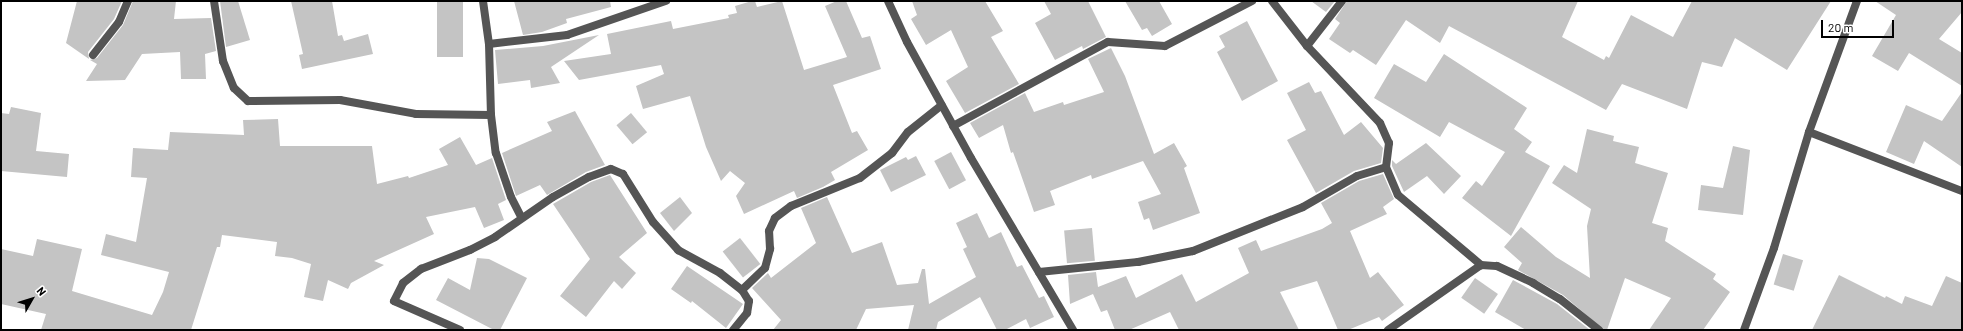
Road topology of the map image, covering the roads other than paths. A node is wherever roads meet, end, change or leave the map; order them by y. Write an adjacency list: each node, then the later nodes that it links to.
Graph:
1 (128, 1): 12 (street)
2 (214, 1): 14 (street)
3 (483, 1): 10 (street)
4 (666, 1): 10 (street)
5 (888, 1): 13 (street)
6 (1252, 1): 15 (street)
7 (1272, 1): 11 (street)
8 (1342, 1): 11 (street)
9 (1857, 1): 16 (street)
10 (489, 44): 14 (street)
11 (1307, 46): 17 (street)
12 (93, 55)
13 (942, 105): 15 (street); 22 (street)
14 (491, 115): 19 (street)
15 (953, 126): 21 (street)
16 (1809, 132): 18 (street); 28 (street)
17 (1386, 167): 20 (street); 21 (street)
18 (1962, 191)
19 (522, 217): 22 (street); 23 (street)
20 (1481, 265): 26 (street); 27 (street)
21 (1039, 272): 25 (street)
22 (742, 290): 24 (street)
23 (460, 330)
24 (733, 330)
25 (1073, 330)
26 (1388, 330)
27 (1600, 330)
28 (1744, 330)

